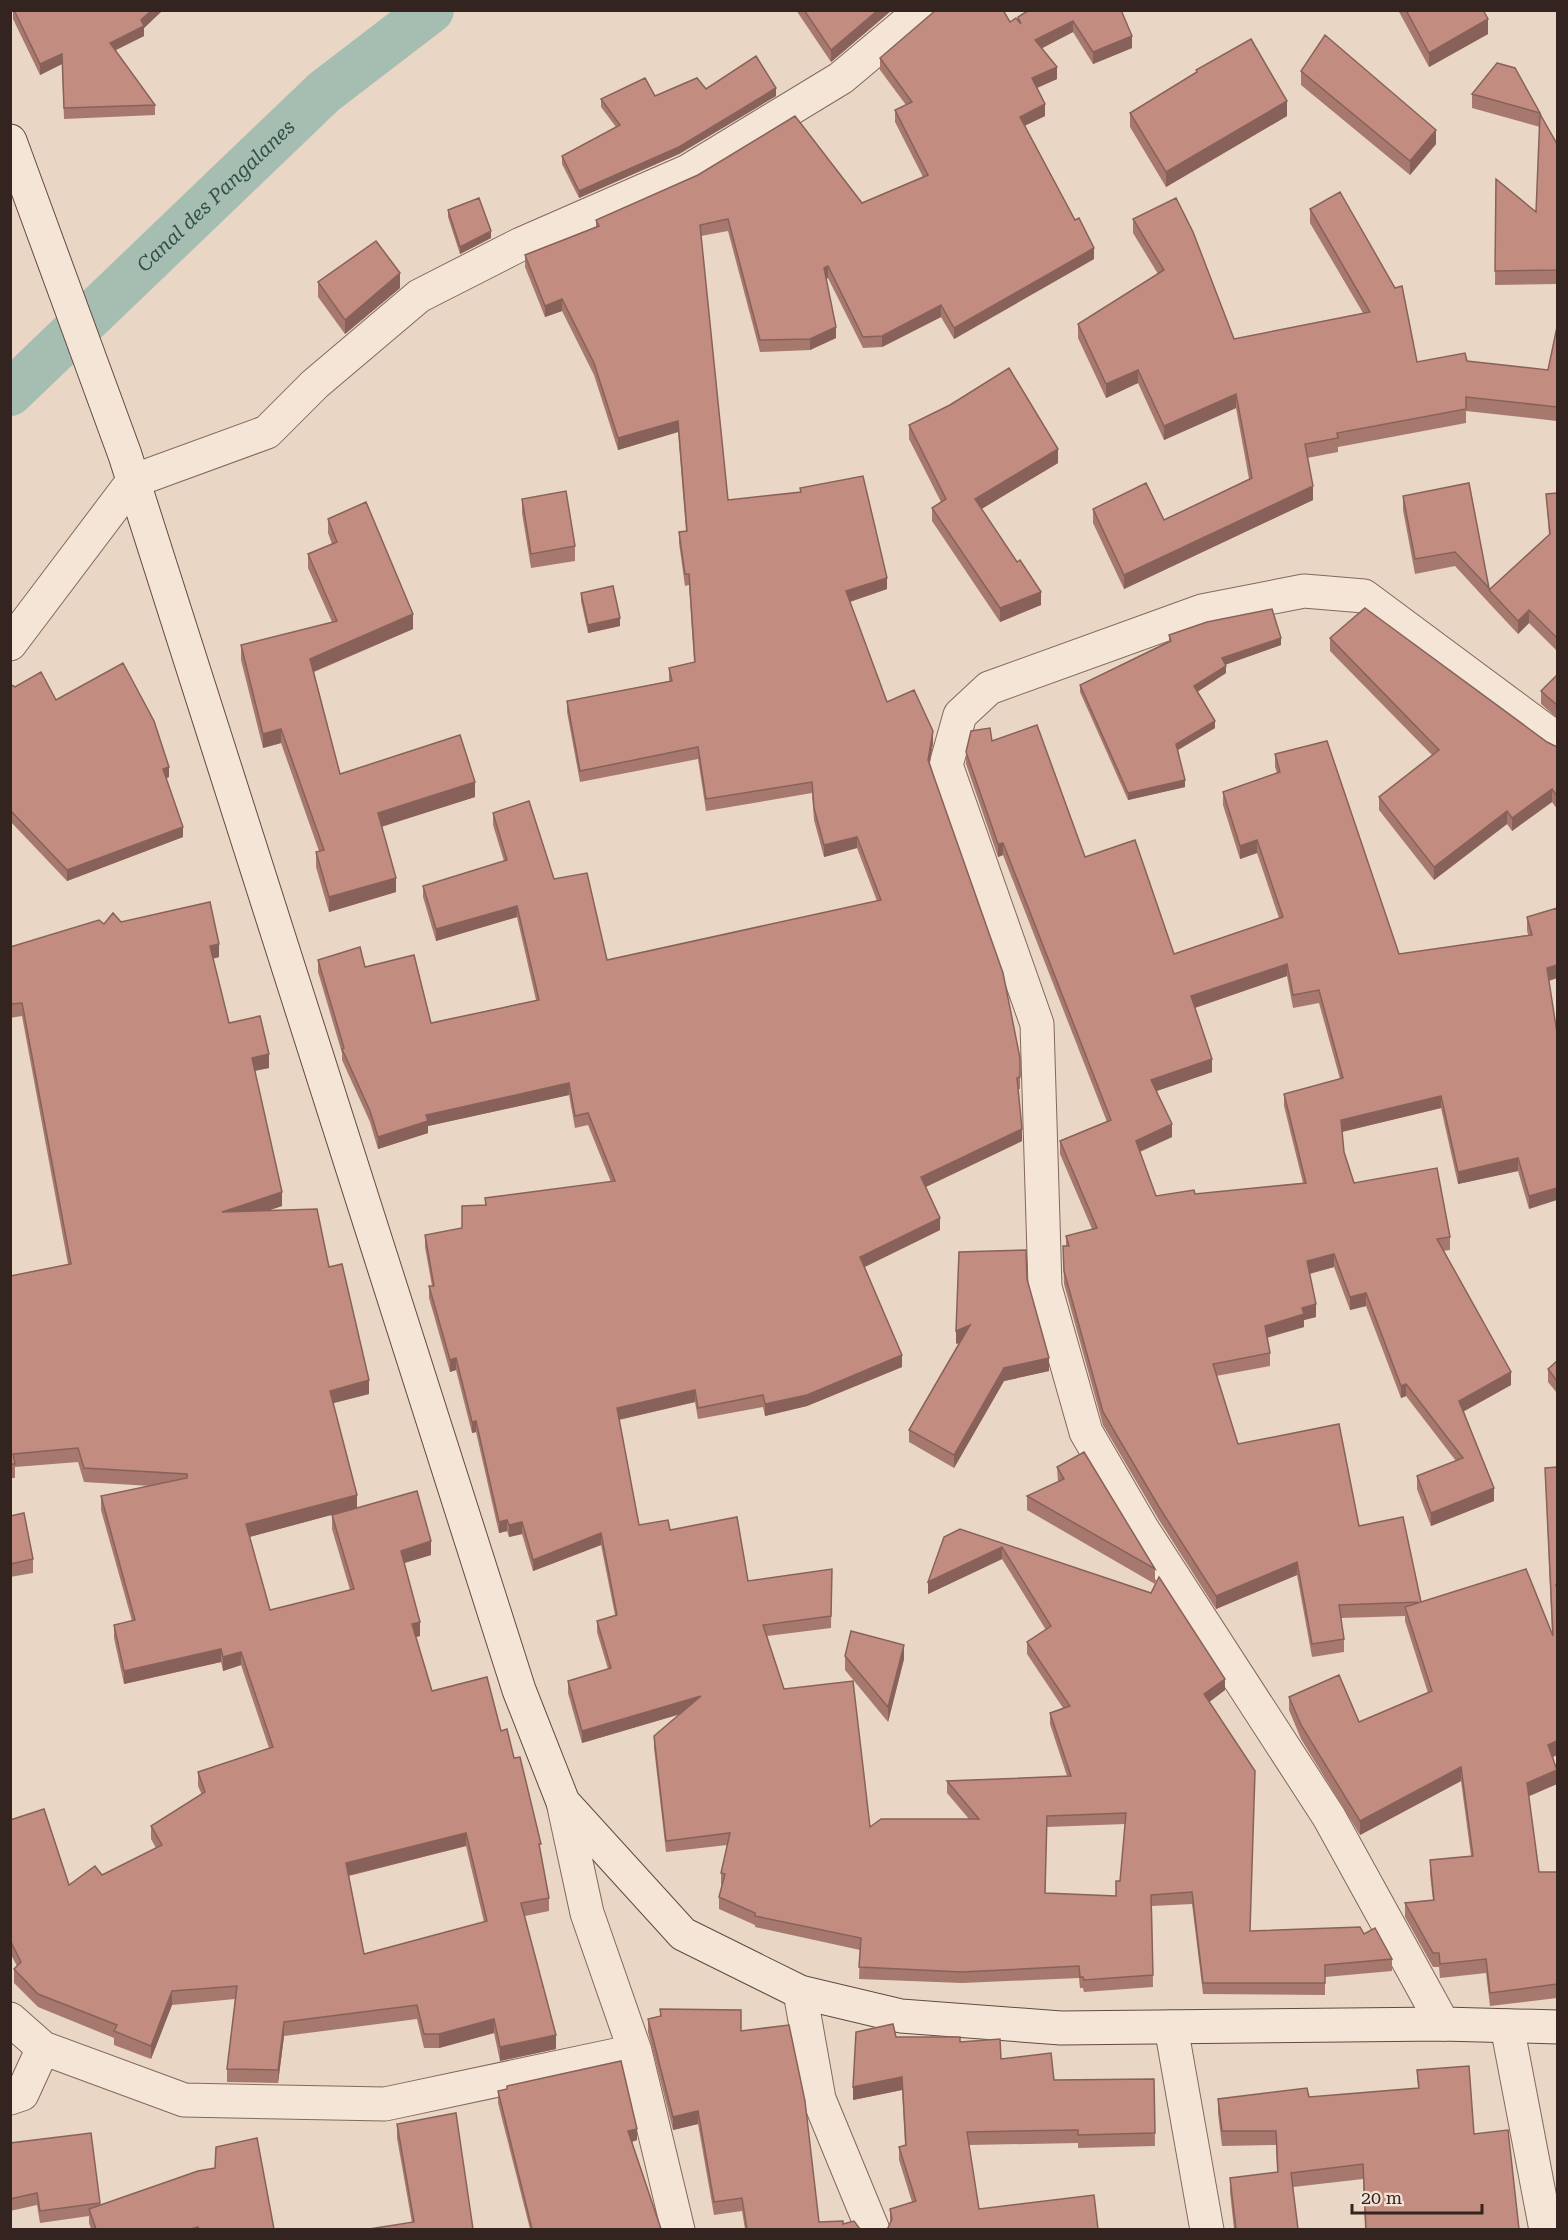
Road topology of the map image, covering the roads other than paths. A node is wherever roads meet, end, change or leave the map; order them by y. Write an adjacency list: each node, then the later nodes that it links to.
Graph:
1 (922, 10): 3 (street)
2 (10, 141): 3 (street)
3 (129, 468): 4 (street); 6 (street)
4 (10, 644)
5 (1557, 740): 9 (street)
6 (563, 1802): 7 (street); 14 (street)
7 (800, 1992): 11 (street); 17 (street)
8 (10, 2019): 13 (street)
9 (1443, 2024): 10 (street); 11 (street)
10 (1507, 2026): 12 (street); 19 (street)
11 (1170, 2027): 18 (street)
12 (1557, 2027)
13 (43, 2048): 14 (street); 15 (street)
14 (635, 2051): 16 (street)
15 (10, 2098)
16 (678, 2229)
17 (873, 2229)
18 (1207, 2229)
19 (1546, 2229)

